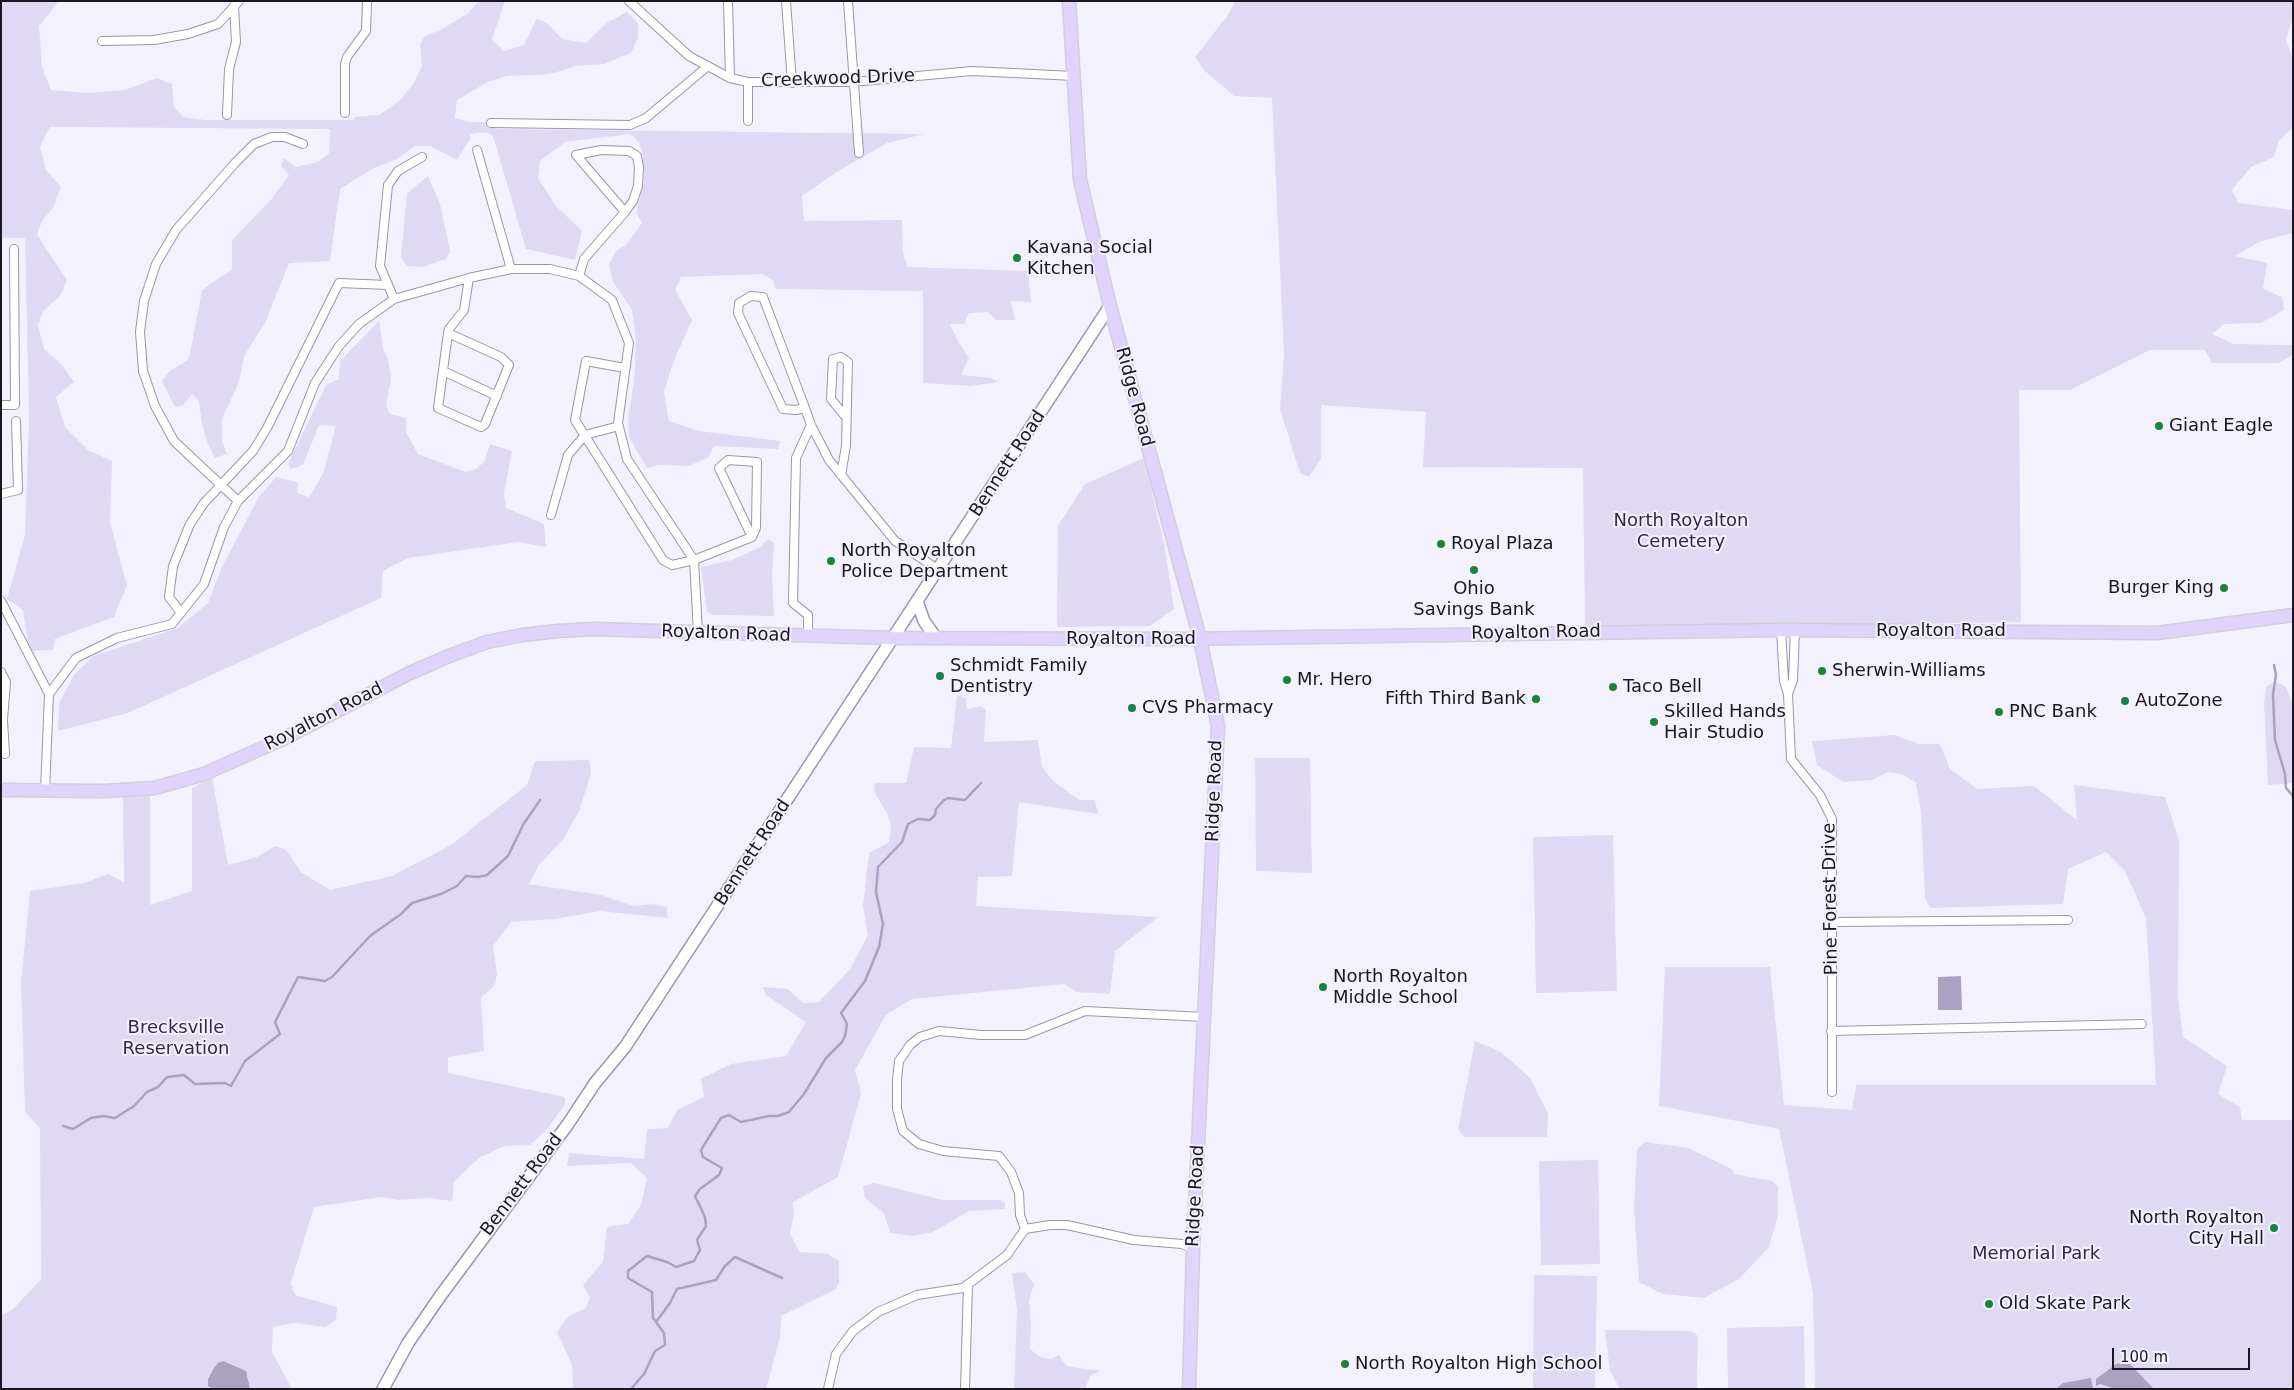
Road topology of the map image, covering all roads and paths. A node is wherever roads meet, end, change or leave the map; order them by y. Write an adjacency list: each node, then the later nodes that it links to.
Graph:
1 (367, 1): 15 (street)
2 (629, 1): 9 (street, Creekwood Drive)
3 (728, 1): 11 (street)
4 (786, 1): 14 (street)
5 (848, 1): 13 (street)
6 (1069, 1): 10 (main road, Ridge Road)
7 (236, 4): 8 (street); 16 (street)
8 (102, 41)
9 (708, 66): 11 (street, Creekwood Drive); 18 (street)
10 (1074, 76): 13 (street, Creekwood Drive); 30 (main road, Ridge Road)
11 (730, 78): 12 (street, Creekwood Drive)
12 (748, 82): 14 (street, Creekwood Drive); 17 (street)
13 (852, 82): 14 (street, Creekwood Drive); 21 (street)
14 (792, 83)
15 (345, 113)
16 (227, 115)
17 (748, 121)
18 (491, 124)
19 (303, 144): 43 (street)
20 (477, 150): 25 (street)
21 (859, 153)
22 (422, 157): 28 (street)
23 (625, 212): 23 (street); 26 (street)
24 (14, 249): 35 (street)
25 (511, 269): 26 (street); 27 (street)
26 (579, 276): 32 (street)
27 (469, 278): 29 (street); 31 (street)
28 (388, 285): 29 (street); 43 (street)
29 (394, 300): 45 (street)
30 (1110, 306): 49 (street, Bennett Road); 60 (main road, Ridge Road)
31 (448, 333): 33 (street); 34 (street)
32 (625, 368): 40 (street); 41 (street)
33 (443, 371): 34 (street); 34 (street)
34 (497, 396)
35 (1, 405)
36 (805, 408): 36 (street); 39 (street)
37 (845, 416): 37 (street); 42 (street)
38 (16, 421): 44 (street)
39 (811, 425): 42 (street); 57 (street)
40 (619, 426): 41 (street); 48 (street)
41 (585, 435): 46 (street); 48 (street)
42 (841, 475): 49 (street)
43 (221, 485): 45 (street); 52 (street)
44 (1, 494)
45 (238, 501): 52 (street)
46 (552, 515)
47 (752, 537): 47 (street); 48 (street)
48 (694, 560): 56 (street)
49 (938, 570): 51 (street, Bennett Road)
50 (1, 601): 62 (street)
51 (917, 601): 58 (street, Bennett Road); 59 (street)
52 (181, 613): 62 (street)
53 (2293, 615): 55 (main road, Royalton Road)
54 (1781, 630): 55 (main road, Royalton Road); 60 (main road, Royalton Road); 63 (street)
55 (1795, 630): 63 (street, Pine Forest Drive)
56 (698, 632): 57 (main road, Royalton Road); 66 (main road, Royalton Road)
57 (808, 637): 58 (main road, Royalton Road)
58 (892, 638): 59 (main road, Royalton Road); 76 (street, Bennett Road)
59 (936, 638): 60 (main road, Royalton Road)
60 (1200, 639): 69 (main road, Ridge Road)
61 (1, 672): 64 (street)
62 (49, 694): 66 (street)
63 (1788, 694): 68 (street, Pine Forest Drive)
64 (5, 754)
65 (1, 790): 66 (main road, Royalton Road)
66 (45, 791)
67 (2068, 920): 68 (street)
68 (1833, 922): 71 (street, Pine Forest Drive)
69 (1204, 1017): 73 (street); 74 (main road, Ridge Road)
70 (2142, 1024): 71 (street)
71 (1831, 1030): 72 (street, Pine Forest Drive)
72 (1832, 1092)
73 (1025, 1229): 74 (street); 75 (street)
74 (1193, 1249): 79 (main road, Ridge Road)
75 (968, 1284): 77 (street); 78 (street)
76 (383, 1389)
77 (828, 1389)
78 (965, 1389)
79 (1189, 1389)

